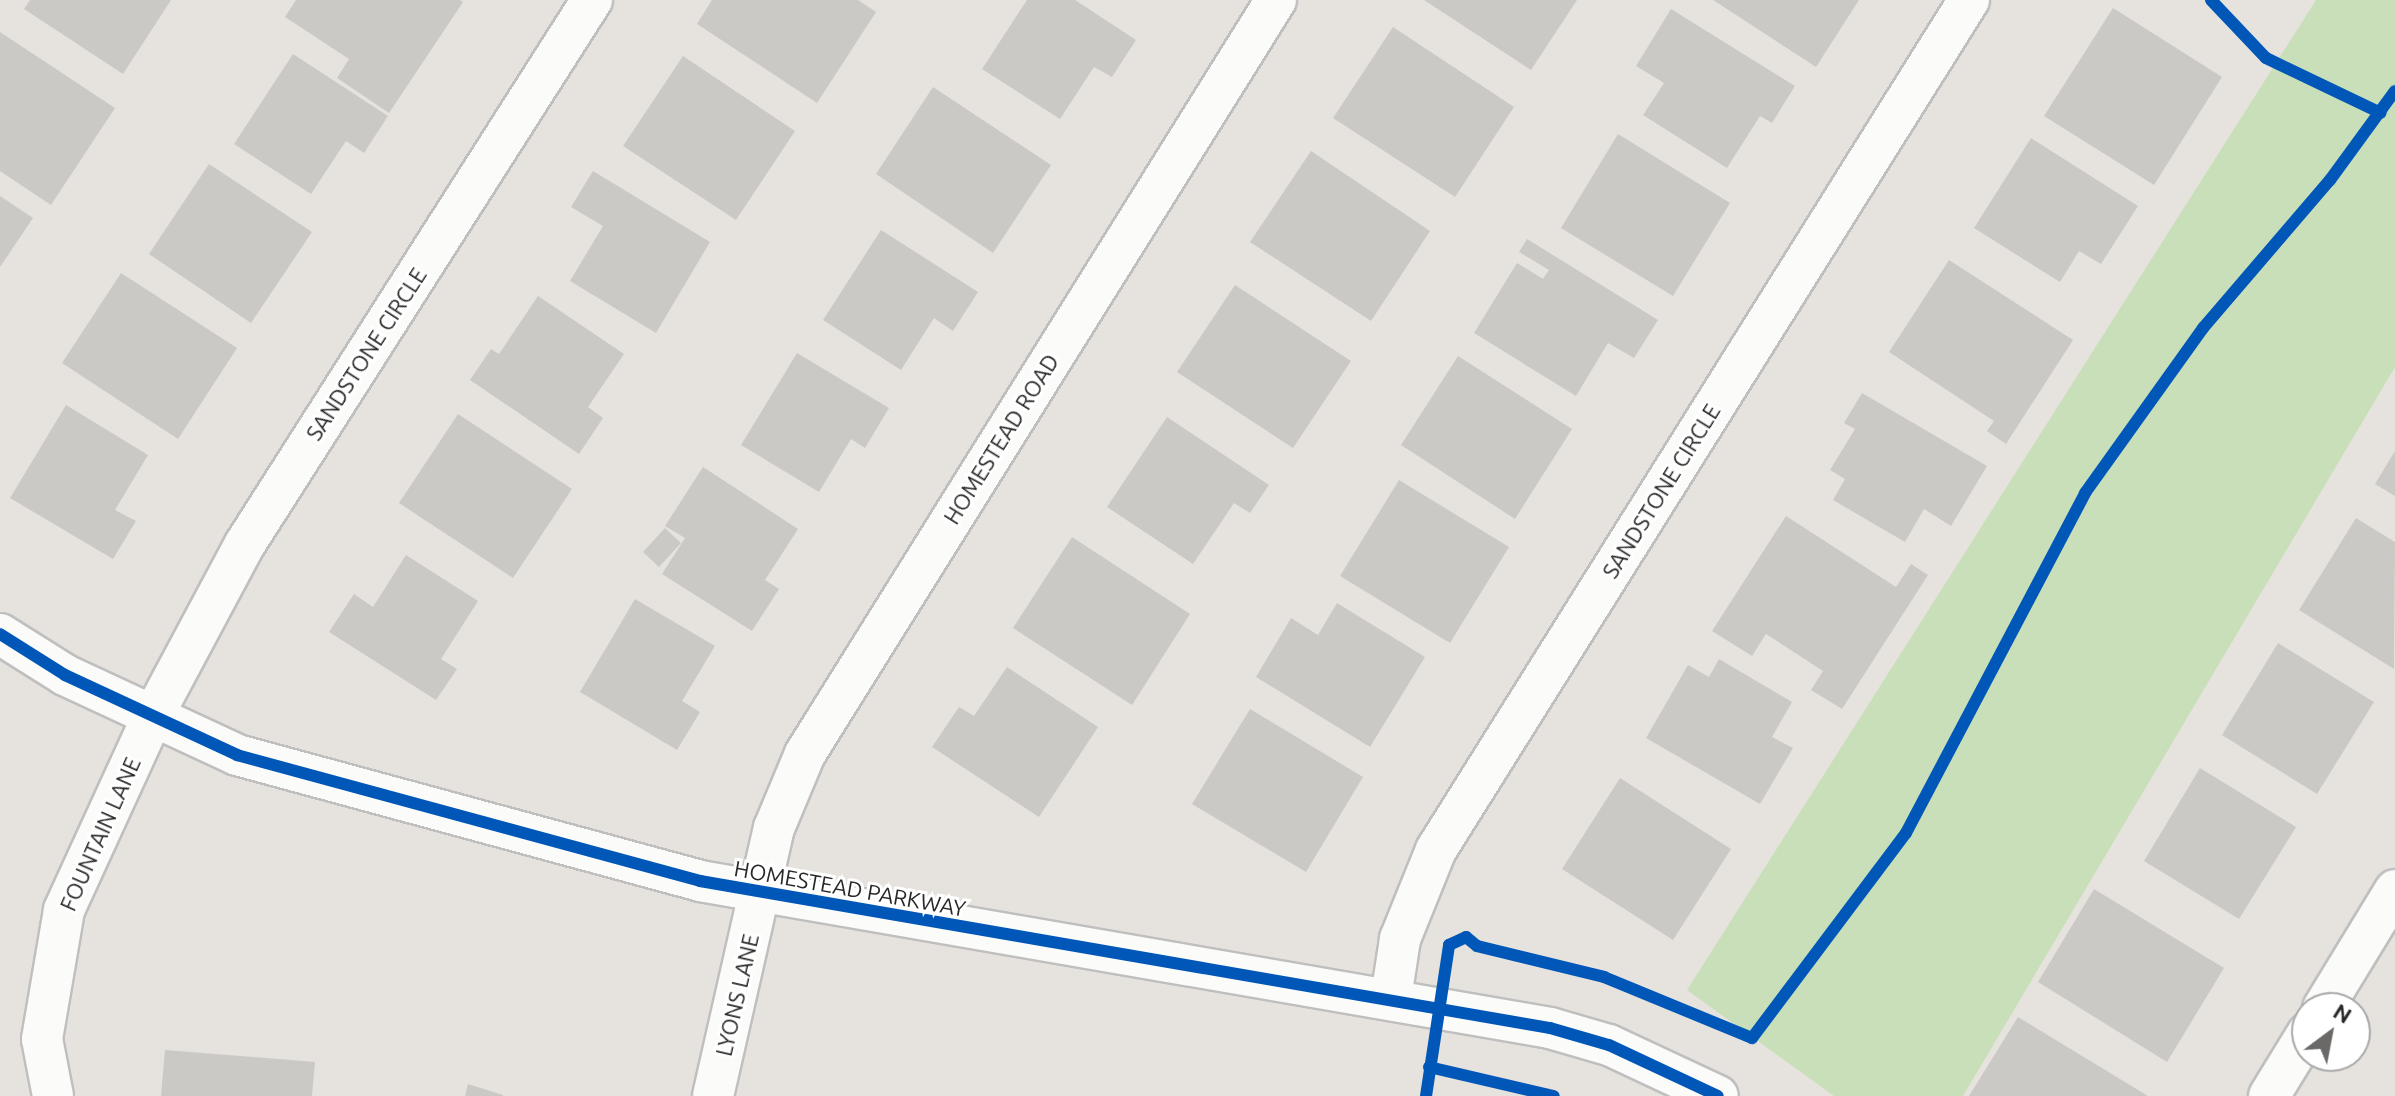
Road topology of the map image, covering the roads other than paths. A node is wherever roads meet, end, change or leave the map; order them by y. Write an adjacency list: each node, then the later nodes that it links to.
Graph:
1 (592, 0): 5 (street, SANDSTONE CIRCLE)
2 (1276, 0): 7 (street, HOMESTEAD ROAD)
3 (1969, 0): 9 (street, SANDSTONE CIRCLE)
4 (0, 634): 5 (street, HOMESTEAD PARKWAY)
5 (153, 716): 7 (street, HOMESTEAD PARKWAY); 11 (street, FOUNTAIN LANE)
6 (2395, 890): 8 (street)
7 (760, 894): 9 (street, HOMESTEAD PARKWAY); 12 (street, LYONS LANE)
8 (2333, 992)
9 (1391, 998): 13 (street, HOMESTEAD PARKWAY)
10 (2291, 1060): 14 (street)
11 (53, 1096)
12 (713, 1096)
13 (1718, 1096)
14 (2269, 1096)

